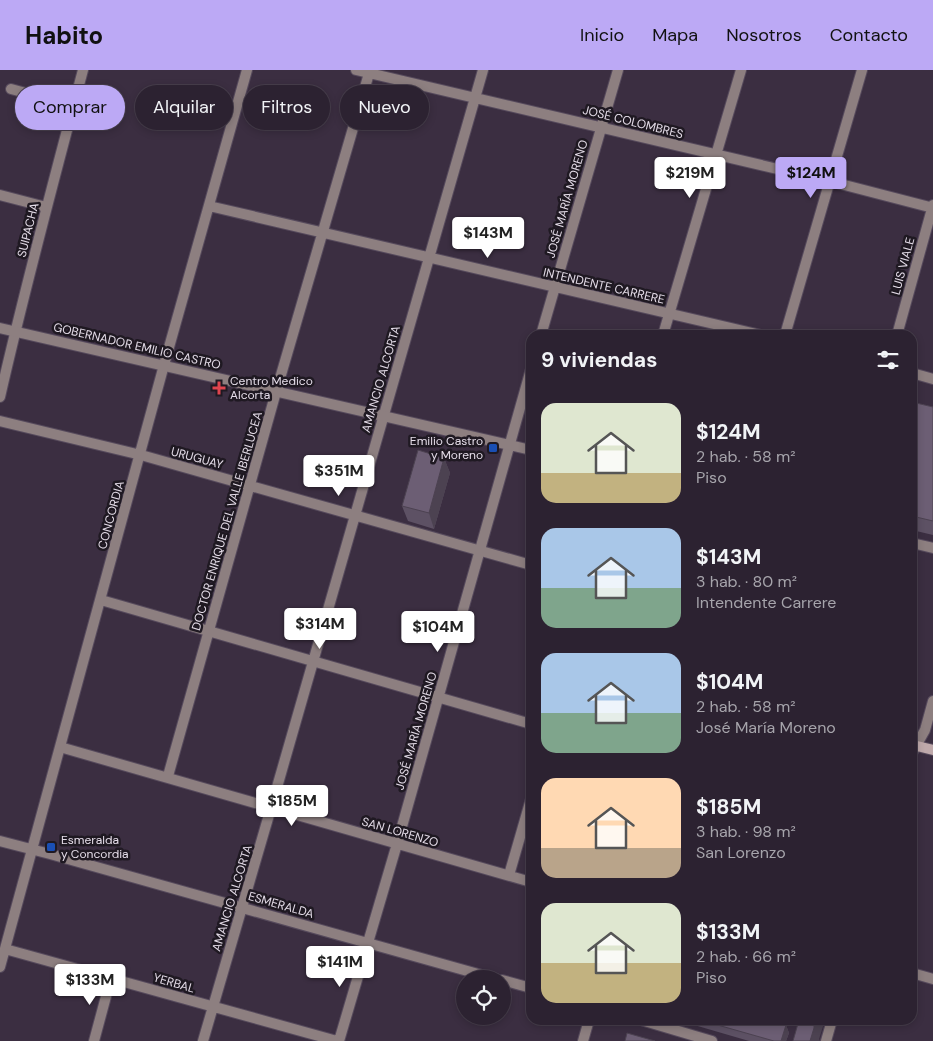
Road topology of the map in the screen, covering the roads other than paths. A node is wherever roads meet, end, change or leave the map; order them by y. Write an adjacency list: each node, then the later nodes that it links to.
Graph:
1 (83, 70): 9 (street, SUIPACHA)
2 (247, 70): 18 (street, CONCORDIA)
3 (356, 70): 8 (street, JOSÉ COLOMBRES)
4 (482, 70): 12 (street, AMANCIO ALCORTA)
5 (618, 70): 13 (street, JOSÉ MARÍA MORENO)
6 (741, 70): 15 (street)
7 (862, 70): 16 (street)
8 (369, 72): 12 (street, JOSÉ COLOMBRES); 21 (street, DOCTOR ENRIQUE DEL VALLE IBERLUCEA)
9 (79, 85)
10 (11, 88): 11 (street)
11 (15, 89)
12 (474, 98): 13 (street, JOSÉ COLOMBRES); 22 (street, AMANCIO ALCORTA)
13 (602, 127): 15 (street, JOSÉ COLOMBRES); 23 (street, JOSÉ MARÍA MORENO)
14 (67, 130): 19 (street, SUIPACHA)
15 (716, 156): 16 (street, JOSÉ COLOMBRES); 24 (street)
16 (829, 181): 20 (street, JOSÉ COLOMBRES); 29 (street)
17 (0, 195): 19 (street)
18 (209, 206): 21 (street, INTENDENTE CARRERE); 32 (street, CONCORDIA)
19 (46, 207): 31 (street, SUIPACHA)
20 (933, 207): 30 (street, LUIS VIALE)
21 (323, 233): 22 (street, INTENDENTE CARRERE); 36 (street, DOCTOR ENRIQUE DEL VALLE IBERLUCEA)
22 (430, 258): 23 (street, INTENDENTE CARRERE); 38 (street, AMANCIO ALCORTA)
23 (555, 287): 24 (street, INTENDENTE CARRERE); 26 (street, JOSÉ MARÍA MORENO)
24 (669, 314): 27 (street); 28 (street, INTENDENTE CARRERE)
25 (0, 328): 31 (street, GOBERNADOR EMILIO CASTRO)
26 (542, 330)
27 (664, 330)
28 (739, 330)
29 (786, 330)
30 (898, 330)
31 (15, 331): 32 (street, GOBERNADOR EMILIO CASTRO); 37 (street, SUIPACHA)
32 (164, 365): 36 (street, GOBERNADOR EMILIO CASTRO); 42 (street, CONCORDIA)
33 (917, 375): 34 (street)
34 (933, 379)
35 (526, 387): 40 (street, JOSÉ MARÍA MORENO)
36 (276, 392): 38 (street, GOBERNADOR EMILIO CASTRO); 43 (street, DOCTOR ENRIQUE DEL VALLE IBERLUCEA)
37 (0, 397)
38 (382, 416): 40 (street, GOBERNADOR EMILIO CASTRO); 44 (street, AMANCIO ALCORTA)
39 (0, 420): 42 (street, URUGUAY)
40 (510, 445): 41 (street, GOBERNADOR EMILIO CASTRO); 47 (street, JOSÉ MARÍA MORENO)
41 (526, 449)
42 (141, 455): 43 (street, URUGUAY); 49 (street, CONCORDIA)
43 (250, 485): 44 (street, URUGUAY); 50 (street, DOCTOR ENRIQUE DEL VALLE IBERLUCEA)
44 (356, 515): 47 (street, URUGUAY); 51 (street, AMANCIO ALCORTA)
45 (917, 544): 46 (street)
46 (933, 548)
47 (480, 550): 48 (street, URUGUAY); 52 (street, JOSÉ MARÍA MORENO)
48 (526, 564)
49 (101, 600): 50 (street); 56 (street, CONCORDIA)
50 (209, 632): 51 (street); 59 (street, DOCTOR ENRIQUE DEL VALLE IBERLUCEA)
51 (313, 661): 52 (street); 60 (street, AMANCIO ALCORTA)
52 (439, 696): 54 (street); 63 (street, JOSÉ MARÍA MORENO)
53 (933, 701): 55 (street)
54 (526, 722)
55 (917, 746)
56 (60, 747): 59 (street, SAN LORENZO); 64 (street, CONCORDIA)
57 (917, 750): 58 (main road)
58 (933, 750)
59 (168, 776): 60 (street, SAN LORENZO)
60 (272, 808): 63 (street, SAN LORENZO); 67 (street, AMANCIO ALCORTA)
61 (526, 816): 65 (street)
62 (0, 841): 64 (street, ESMERALDA)
63 (397, 844): 65 (street, SAN LORENZO); 68 (street, JOSÉ MARÍA MORENO)
64 (33, 849): 67 (street, ESMERALDA); 69 (street, CONCORDIA)
65 (509, 875): 66 (street, SAN LORENZO)
66 (526, 880)
67 (243, 907): 68 (street, ESMERALDA); 77 (street, AMANCIO ALCORTA)
68 (366, 943): 71 (street, ESMERALDA); 83 (street, JOSÉ MARÍA MORENO)
69 (5, 949): 70 (street, CONCORDIA); 73 (street, YERBAL)
70 (0, 967)
71 (464, 970)
72 (917, 974): 74 (street)
73 (111, 978): 77 (street, YERBAL); 81 (street)
74 (933, 979)
75 (511, 982): 76 (street)
76 (526, 987)
77 (212, 1007): 82 (street, AMANCIO ALCORTA); 83 (street, YERBAL)
78 (588, 1025): 84 (street)
79 (674, 1025): 85 (street)
80 (831, 1025): 86 (street)
81 (94, 1041)
82 (203, 1041)
83 (338, 1041)
84 (583, 1041)
85 (712, 1041)
86 (826, 1041)

